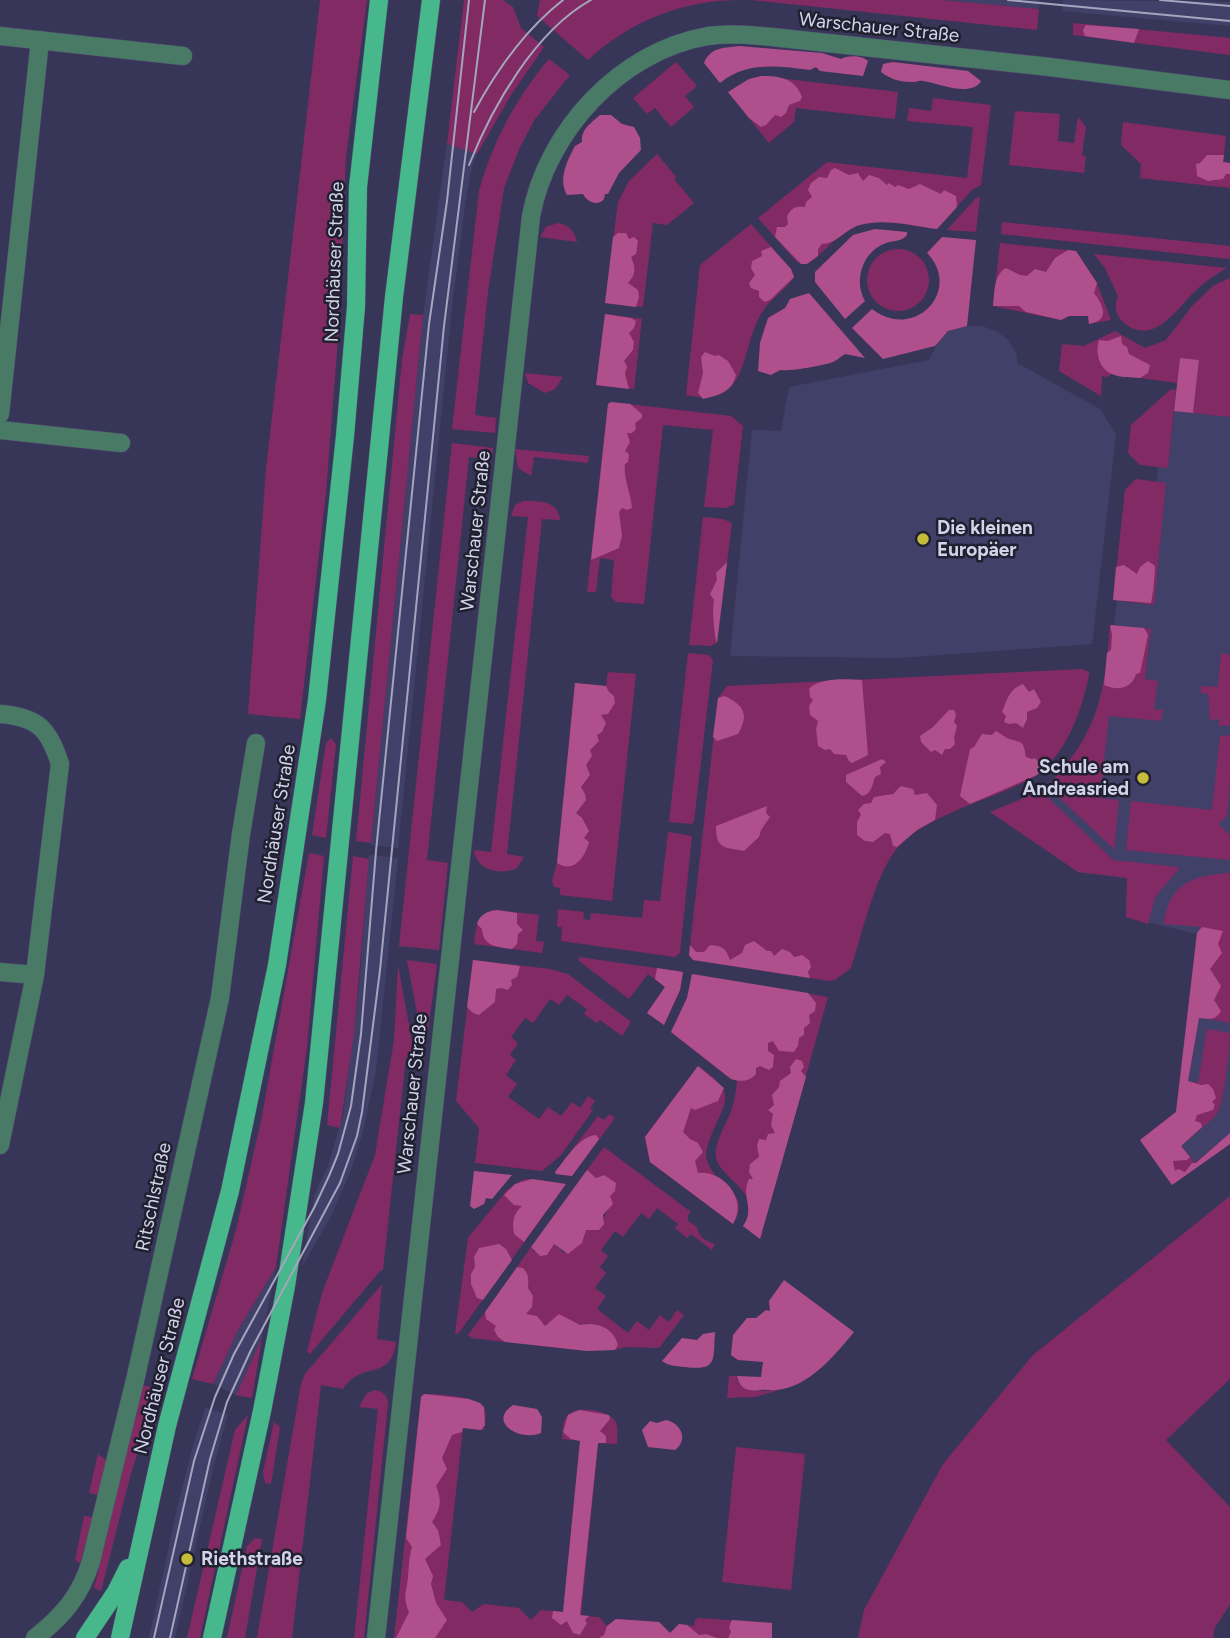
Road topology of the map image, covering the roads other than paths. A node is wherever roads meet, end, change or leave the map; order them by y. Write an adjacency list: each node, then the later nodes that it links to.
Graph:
1 (379, 0): 15 (main road, Nordhäuser Straße)
2 (431, 0): 19 (main road)
3 (0, 36): 4 (street)
4 (40, 40): 5 (street); 7 (street)
5 (183, 55)
6 (1230, 90): 20 (street, Warschauer Straße)
7 (0, 414)
8 (0, 430): 9 (street)
9 (121, 443)
10 (0, 713): 13 (street)
11 (257, 743): 16 (street, Ritschlstraße)
12 (0, 972): 13 (street)
13 (36, 975): 14 (street)
14 (0, 1145)
15 (144, 1529): 17 (main road); 18 (main road, Nordhäuser Straße)
16 (35, 1638)
17 (85, 1638)
18 (120, 1638)
19 (212, 1638)
20 (376, 1638)

